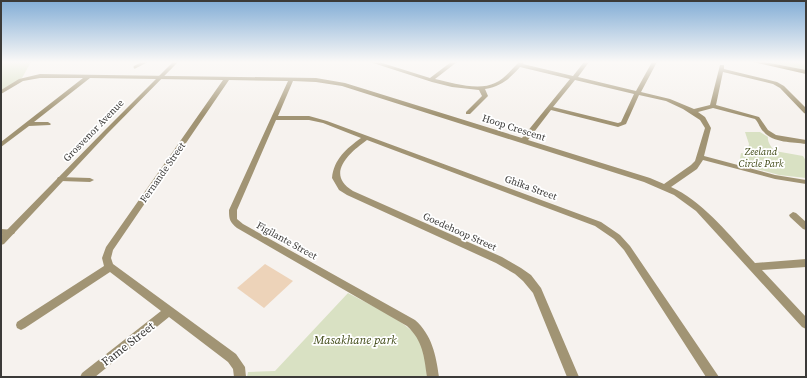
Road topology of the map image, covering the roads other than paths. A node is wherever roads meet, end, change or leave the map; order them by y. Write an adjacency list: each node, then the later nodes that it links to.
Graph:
1 (227, 79): 40 (street, Fernande Street)
2 (25, 80): 15 (street, Hoop Crescent)
3 (85, 80): 23 (street)
4 (159, 80): 30 (street, Grosvenor Avenue)
5 (268, 80): 6 (street, Hoop Crescent)
6 (291, 80): 22 (street, Figilante Street); 26 (street, Hoop Crescent)
7 (434, 80): 14 (street)
8 (504, 80): 14 (street)
9 (574, 80): 18 (street)
10 (582, 80): 16 (street)
11 (645, 80): 16 (street)
12 (719, 80): 17 (street)
13 (763, 80): 20 (street)
14 (482, 89): 21 (street)
15 (1, 92)
16 (637, 93): 18 (street); 19 (street)
17 (713, 106): 19 (street); 27 (street)
18 (549, 108): 26 (street)
19 (691, 112): 29 (street)
20 (806, 112)
21 (468, 113)
22 (274, 118): 25 (street, Ghika Street); 47 (street, Figilante Street)
23 (28, 124): 24 (street); 28 (street)
24 (48, 124)
25 (366, 137): 48 (street, Goedehoop Street); 49 (street, Ghika Street)
26 (524, 141): 33 (street, Hoop Crescent)
27 (806, 142)
28 (1, 145)
29 (701, 156): 32 (street); 33 (street)
30 (61, 179): 31 (street); 37 (street, Grosvenor Avenue)
31 (90, 180)
32 (806, 182)
33 (666, 187): 41 (street, Hoop Crescent)
34 (793, 214): 35 (street)
35 (806, 226)
36 (1, 232): 37 (street)
37 (11, 232): 38 (street, Grosvenor Avenue)
38 (1, 242)
39 (806, 263): 41 (street)
40 (110, 267): 42 (street); 44 (street)
41 (754, 267): 43 (street, Hoop Crescent)
42 (170, 311): 45 (street, Fame Street); 46 (street)
43 (806, 324)
44 (21, 325)
45 (86, 377)
46 (240, 377)
47 (434, 377)
48 (573, 377)
49 (712, 377)

